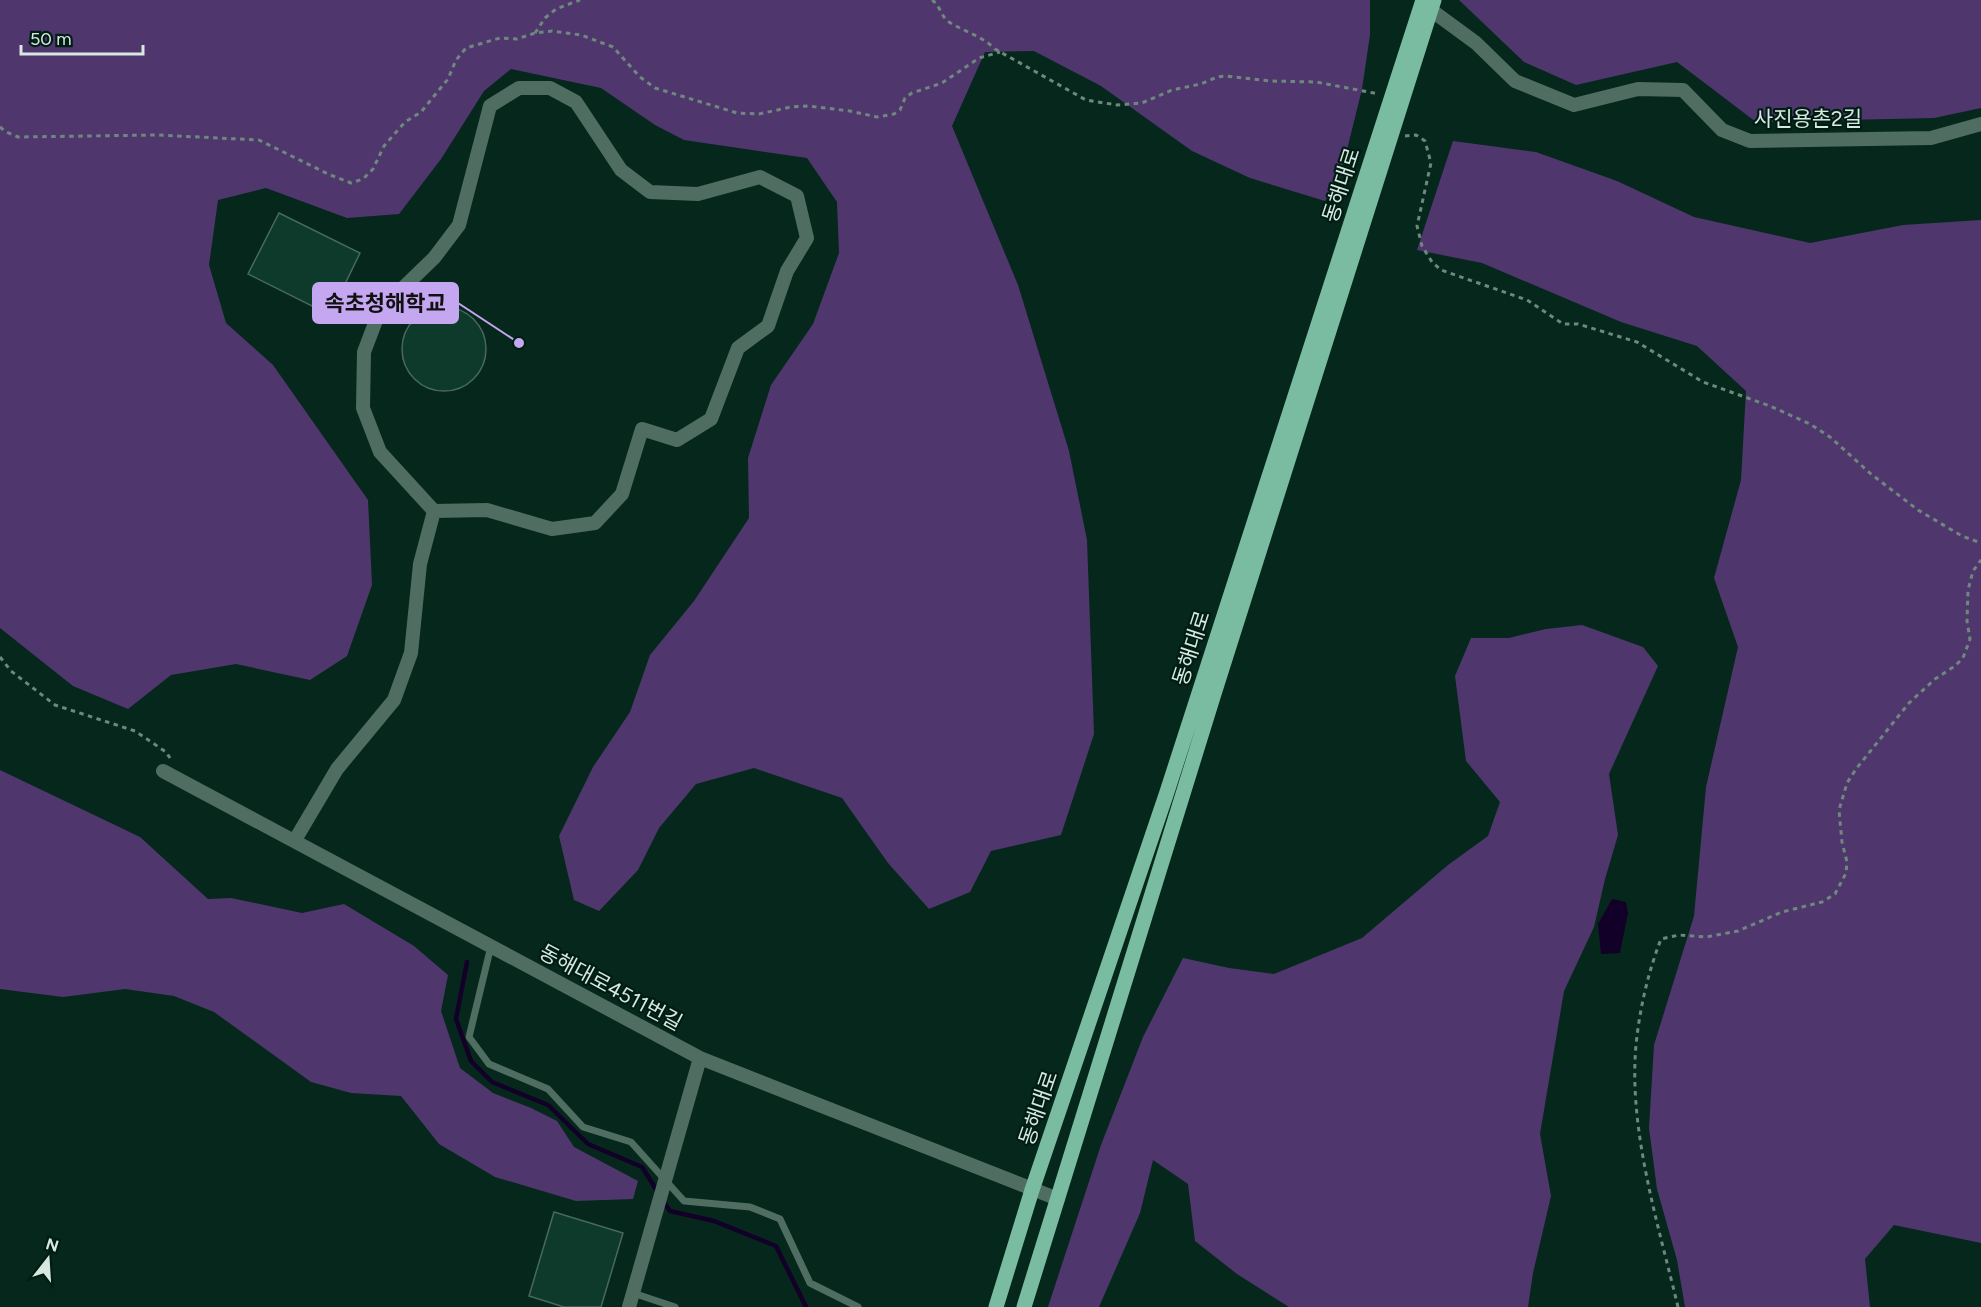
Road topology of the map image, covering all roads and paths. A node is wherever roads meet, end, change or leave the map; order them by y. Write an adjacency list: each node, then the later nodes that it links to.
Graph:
1 (579, 0): 4 (path)
2 (932, 0): 5 (path)
3 (1429, 3): 6 (main road, 동해대로); 7 (street, 사진용촌2길); 9 (main road, 동해대로)
4 (535, 33): 5 (path); 8 (path)
5 (1000, 52): 6 (path)
6 (1391, 97): 20 (main road, 동해대로)
7 (1981, 124)
8 (0, 126)
9 (1391, 138): 11 (path); 21 (main road, 동해대로)
10 (434, 511): 10 (street); 16 (street)
11 (1981, 543)
12 (1981, 560): 28 (path)
13 (0, 657): 15 (path)
14 (163, 771): 15 (street, 동해대로4511번길)
15 (182, 781): 16 (street, 동해대로4511번길)
16 (295, 840): 17 (street, 동해대로4511번길)
17 (490, 946): 18 (street, 동해대로4511번길); 19 (lane)
18 (700, 1058): 19 (street); 20 (street, 동해대로4511번길)
19 (665, 1180): 22 (street); 25 (lane)
20 (1032, 1190): 21 (street, 동해대로4511번길); 26 (main road, 동해대로)
21 (1058, 1199): 27 (main road, 동해대로)
22 (633, 1293): 23 (street); 24 (lane)
23 (629, 1307)
24 (675, 1307)
25 (858, 1307)
26 (996, 1307)
27 (1024, 1307)
28 (1678, 1307)

